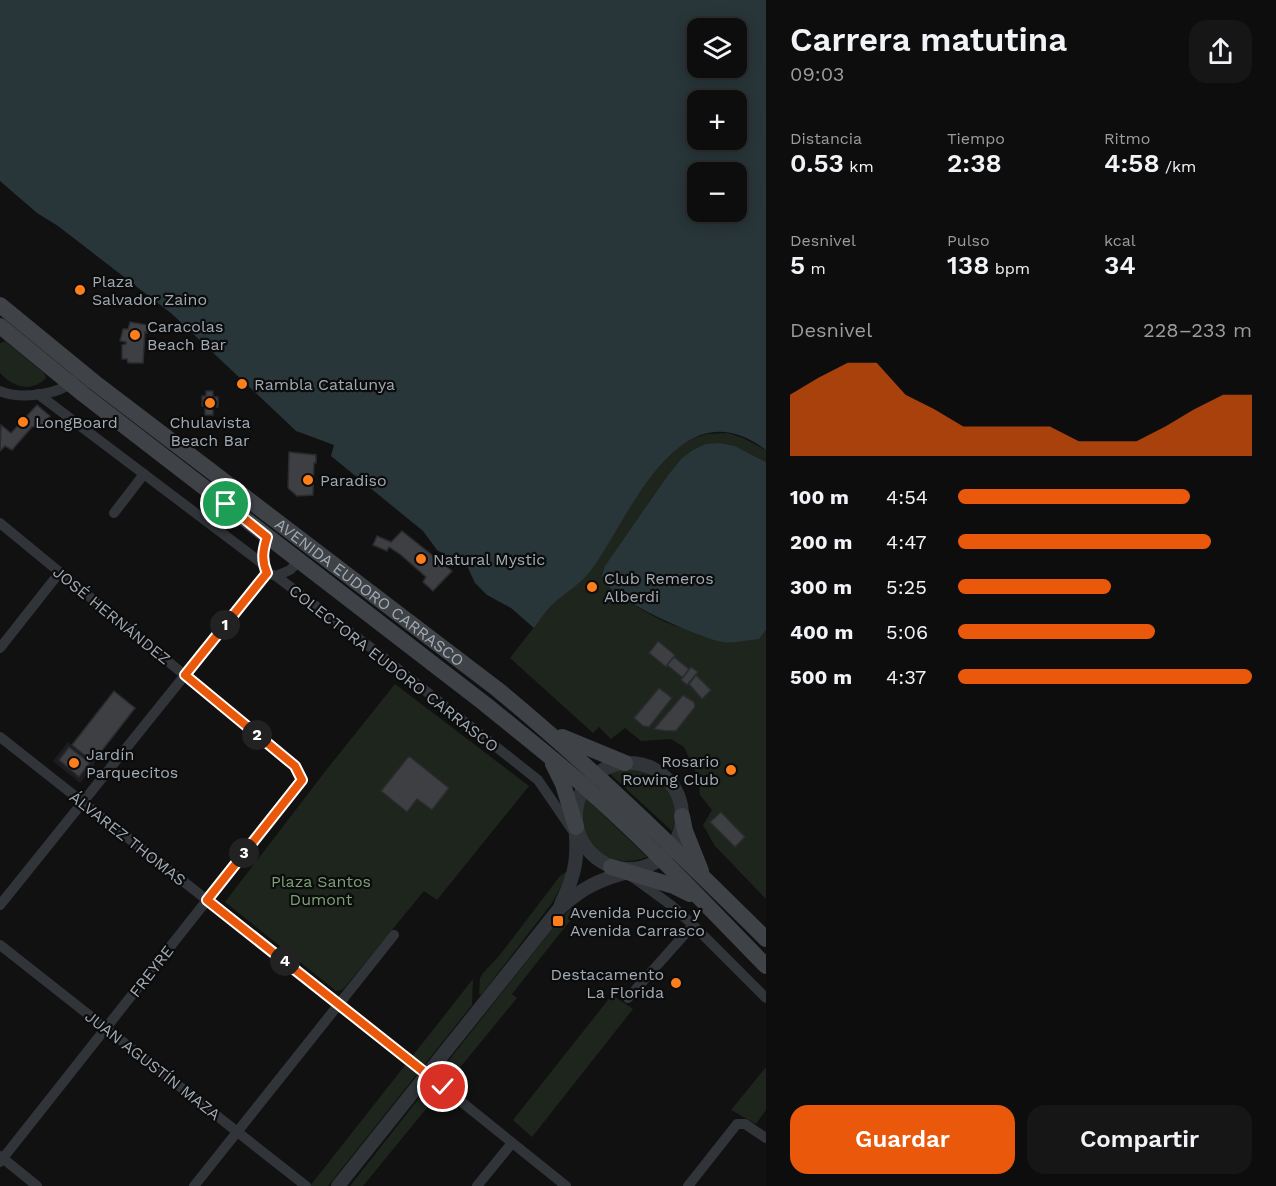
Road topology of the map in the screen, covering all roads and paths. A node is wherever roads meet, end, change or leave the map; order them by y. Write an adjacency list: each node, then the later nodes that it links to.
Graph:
1 (2, 314): 2 (main road, AVENIDA EUDORO CARRASCO)
2 (75, 377): 4 (street); 8 (main road, AVENIDA EUDORO CARRASCO); 14 (main road, AVENIDA EUDORO CARRASCO)
3 (0, 391): 4 (street)
4 (38, 394): 5 (street, COLECTORA EUDORO CARRASCO)
5 (144, 474): 6 (street); 10 (street, COLECTORA EUDORO CARRASCO)
6 (114, 513)
7 (0, 523): 11 (street, JOSÉ HERNÁNDEZ)
8 (267, 537): 9 (main road, AVENIDA EUDORO CARRASCO); 10 (street)
9 (298, 562): 10 (street); 16 (main road, AVENIDA EUDORO CARRASCO)
10 (268, 571): 13 (street); 22 (street, COLECTORA EUDORO CARRASCO)
11 (60, 572): 12 (street); 13 (street, JOSÉ HERNÁNDEZ)
12 (0, 648)
13 (185, 675): 18 (street, JOSÉ HERNÁNDEZ); 20 (street)
14 (550, 732): 17 (main road); 19 (main road, AVENIDA EUDORO CARRASCO)
15 (0, 737): 20 (street, ÁLVAREZ THOMAS)
16 (549, 756): 19 (main road, AVENIDA EUDORO CARRASCO); 22 (main road)
17 (625, 763): 19 (street); 21 (street)
18 (302, 780): 26 (street, FREYRE)
19 (590, 780): 22 (street); 23 (main road, AVENIDA EUDORO CARRASCO)
20 (83, 802): 26 (street, ÁLVAREZ THOMAS); 28 (street)
21 (682, 816): 23 (street); 25 (main road)
22 (576, 836): 24 (street); 29 (street)
23 (667, 853): 24 (street); 25 (main road); 27 (main road)
24 (625, 869): 27 (main road); 29 (street); 30 (street)
25 (704, 877): 32 (main road)
26 (207, 900): 37 (street, ÁLVAREZ THOMAS); 38 (street, FREYRE)
27 (701, 900): 34 (main road)
28 (0, 904)
29 (559, 909): 46 (street)
30 (693, 925): 35 (street); 36 (street)
31 (394, 935): 37 (street)
32 (766, 939)
33 (0, 945): 38 (street, JUAN AGUSTÍN MAZA)
34 (766, 966)
35 (628, 998)
36 (766, 998)
37 (339, 1004): 39 (street); 41 (street, ÁLVAREZ THOMAS, bridge)
38 (106, 1028): 39 (street, JUAN AGUSTÍN MAZA); 42 (street, FREYRE)
39 (237, 1132): 44 (street); 45 (street, JUAN AGUSTÍN MAZA)
40 (766, 1138): 49 (street)
41 (512, 1143): 47 (street); 48 (street, ÁLVAREZ THOMAS)
42 (1, 1159): 43 (street)
43 (37, 1186)
44 (194, 1186)
45 (306, 1186)
46 (338, 1186)
47 (477, 1186)
48 (566, 1186)
49 (688, 1186)

